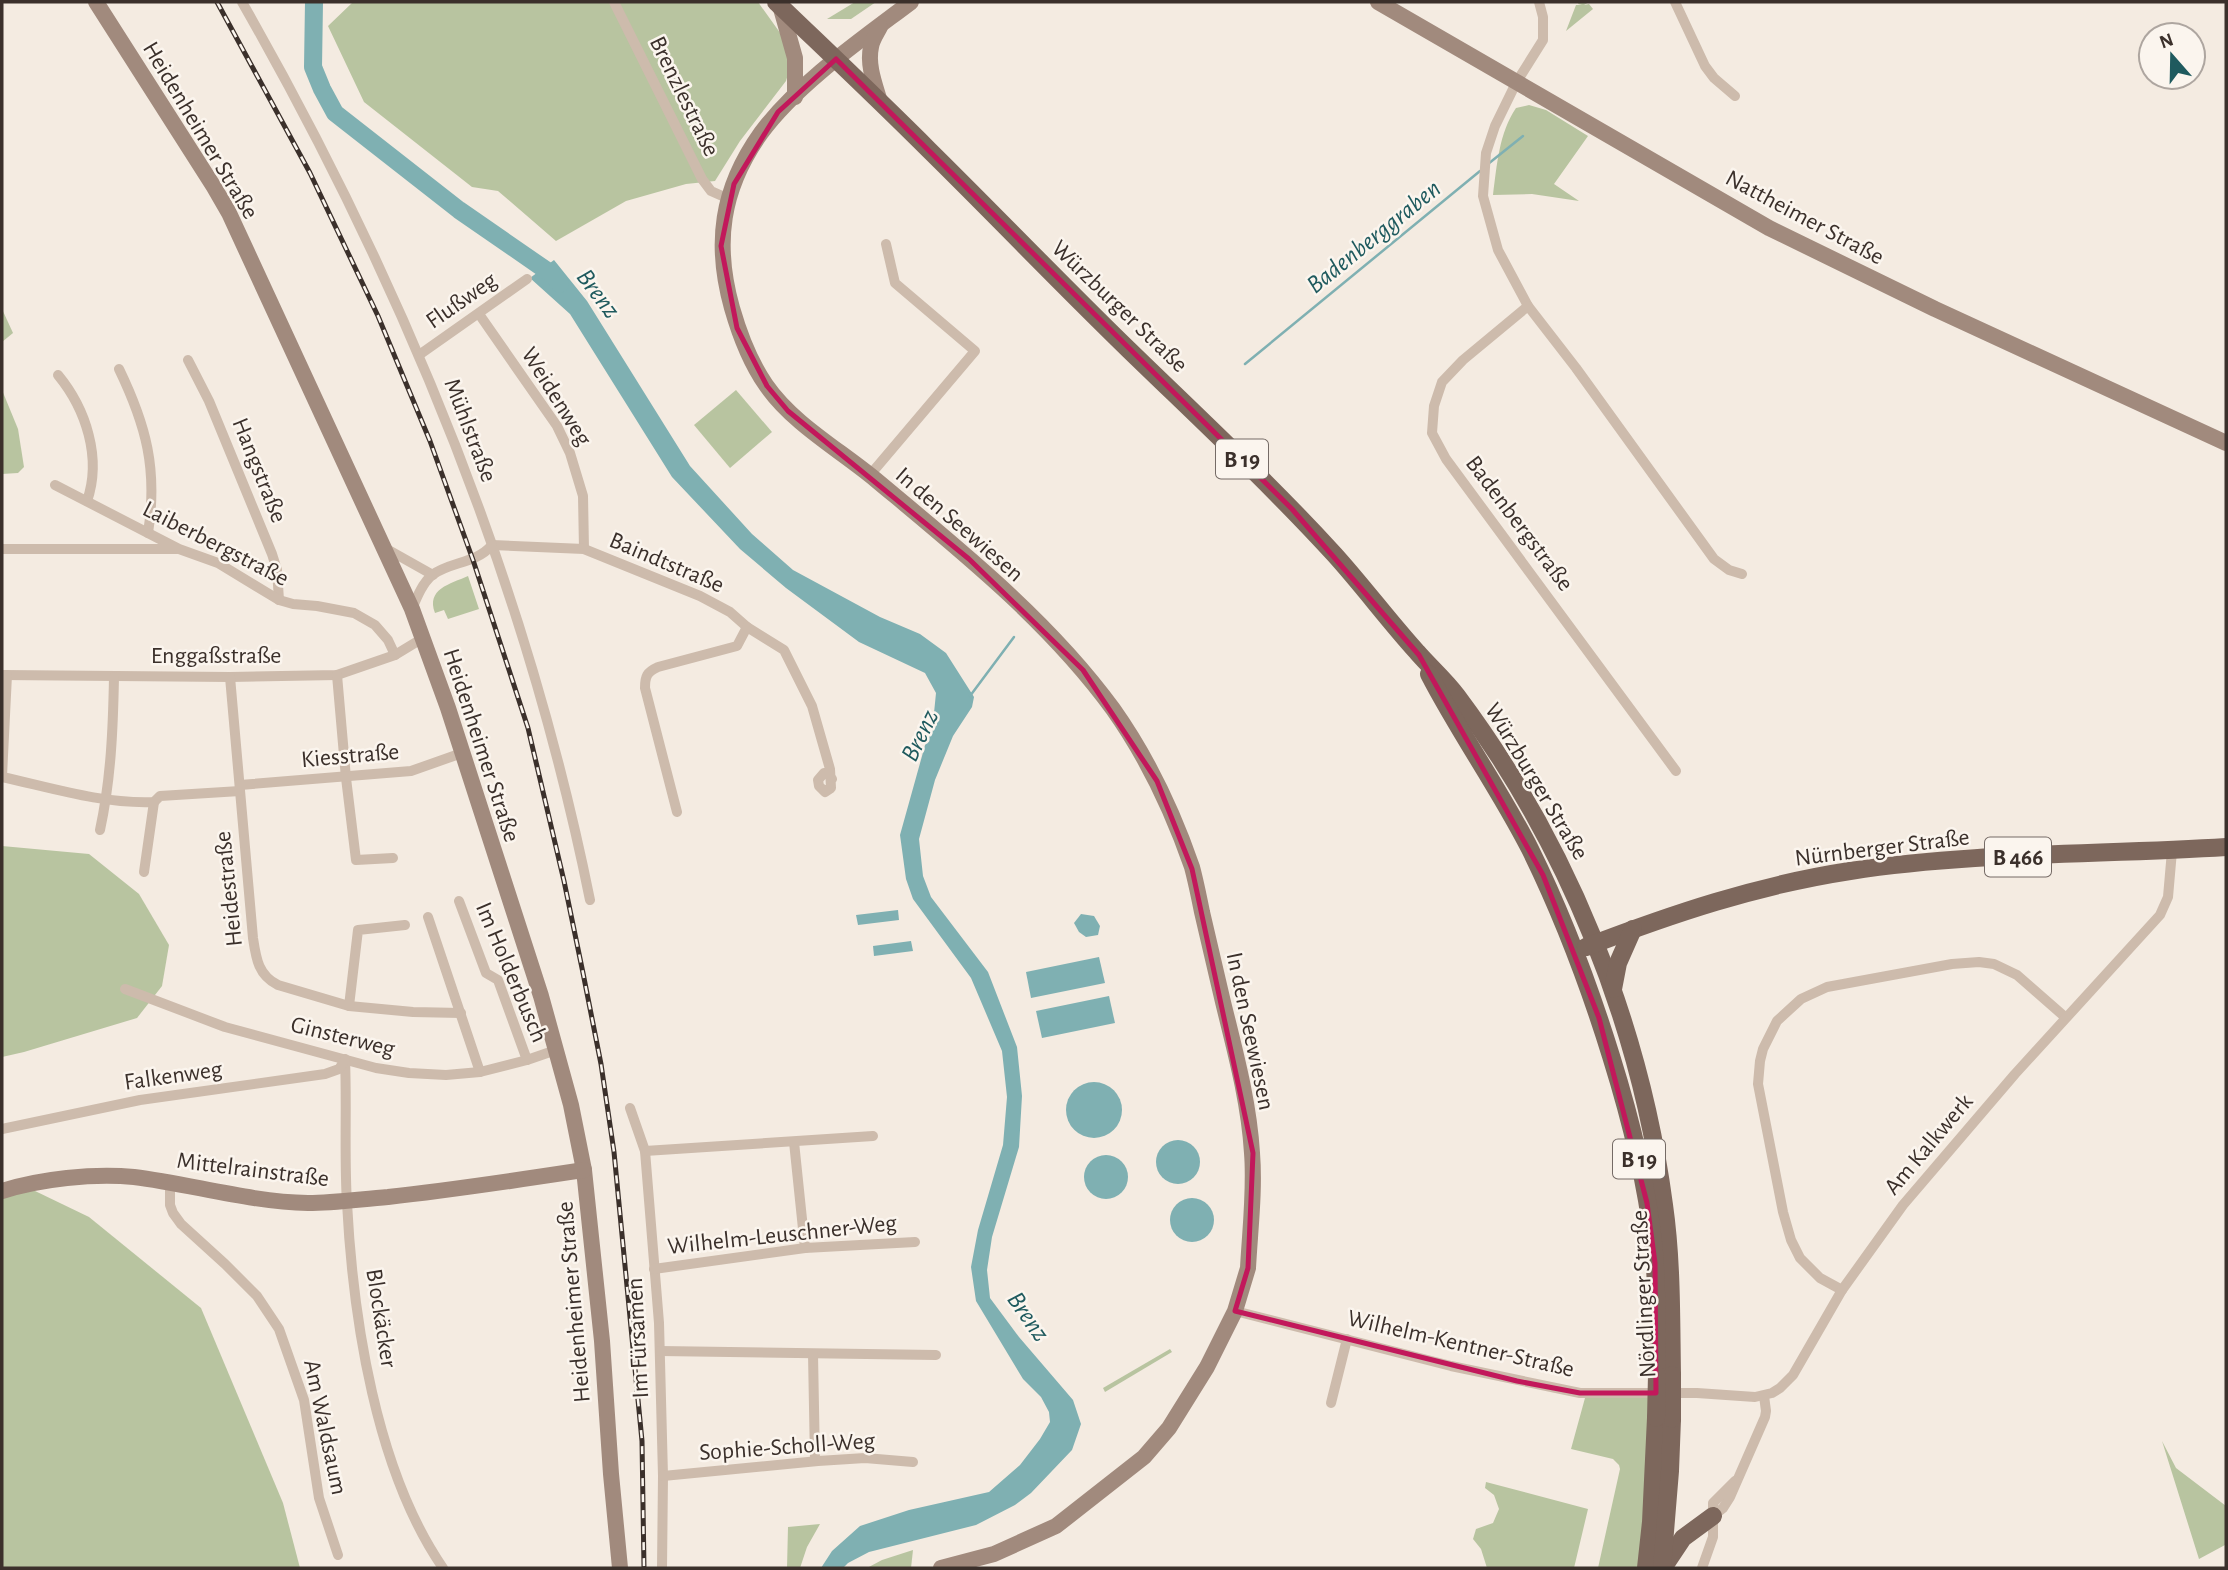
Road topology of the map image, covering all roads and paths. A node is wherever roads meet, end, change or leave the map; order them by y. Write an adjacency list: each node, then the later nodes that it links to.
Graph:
1 (96, 2): 30 (street, Heidenheimer Straße)
2 (242, 2): 20 (street, Mühlstraße)
3 (614, 2): 15 (street, Brenzlestraße)
4 (911, 2): 9 (street, In den Seewiesen)
5 (1378, 2): 11 (street, Nattheimer Straße)
6 (1539, 2): 11 (street)
7 (1675, 2): 12 (street)
8 (778, 4): 10 (main road, Würzburger Straße / B 19); 13 (street)
9 (881, 24): 10 (street, In den Seewiesen); 14 (street)
10 (836, 59): 13 (street, In den Seewiesen); 14 (main road, Würzburger Straße / B 19)
11 (1516, 83): 18 (street); 24 (street, Nattheimer Straße)
12 (1735, 96)
13 (794, 97): 15 (street, In den Seewiesen)
14 (880, 102): 41 (main road, Würzburger Straße / B 19)
15 (729, 199): 25 (street, In den Seewiesen)
16 (886, 244): 25 (street, In den Seewiesen)
17 (527, 279): 19 (street, Flußweg)
18 (1528, 306): 34 (street); 47 (street, Badenbergstraße)
19 (479, 314): 20 (street, Flußweg); 33 (street, Weidenweg)
20 (419, 355): 29 (street, Mühlstraße)
21 (188, 360): 36 (street, Hangstraße)
22 (119, 369): 28 (street)
23 (58, 375): 27 (street)
24 (2226, 443)
25 (870, 475): 89 (street, In den Seewiesen)
26 (55, 485): 27 (street, Laiberbergstraße)
27 (87, 501): 28 (street, Laiberbergstraße)
28 (148, 533): 32 (street, Laiberbergstraße)
29 (492, 545): 33 (street, Baindtstraße); 35 (street); 60 (street, Mühlstraße)
30 (385, 548): 35 (street); 37 (street, Heidenheimer Straße)
31 (2, 549): 32 (street)
32 (179, 549): 36 (street, Laiberbergstraße)
33 (584, 549): 38 (street, Baindtstraße)
34 (1742, 574)
35 (433, 575): 37 (street)
36 (279, 600): 40 (street, Laiberbergstraße)
37 (412, 609): 39 (street, Heidenheimer Straße)
38 (747, 627): 50 (street, Baindtstraße); 54 (street)
39 (423, 638): 40 (street, Enggaßstraße); 46 (street, Heidenheimer Straße)
40 (396, 655): 43 (street, Enggaßstraße)
41 (1419, 655): 65 (main road, Würzburger Straße / B 19); 66 (main road, Würzburger Straße / B 19)
42 (4, 675): 44 (street, Enggaßstraße); 48 (street)
43 (337, 675): 45 (street, Enggaßstraße); 49 (street)
44 (114, 677): 45 (street, Enggaßstraße); 52 (street)
45 (230, 677): 51 (street, Heidestraße)
46 (462, 753): 49 (street, Kiesstraße); 72 (street, Heidenheimer Straße)
47 (1676, 771)
48 (2, 776): 52 (street, Kiesstraße)
49 (346, 778): 51 (street, Kiesstraße); 58 (street)
50 (832, 779)
51 (240, 788): 53 (street, Kiesstraße); 69 (street, Heidestraße)
52 (106, 800): 53 (street, Kiesstraße); 55 (street)
53 (154, 802): 59 (street)
54 (677, 812)
55 (100, 830)
56 (2226, 847): 57 (main road, Nürnberger Straße / B 466)
57 (2172, 851): 64 (main road, Nürnberger Straße / B 466); 71 (street, Am Kalkwerk)
58 (393, 858)
59 (144, 872)
60 (590, 900)
61 (459, 901): 74 (street, Im Holderbusch)
62 (428, 917): 70 (street)
63 (405, 925): 69 (street)
64 (1633, 929): 65 (main road, Nürnberger Straße / B 466); 68 (main road)
65 (1594, 943): 66 (main road, B 466); 68 (main road, Nördlinger Straße / B 19)
66 (1576, 950): 94 (main road, Nördlinger Straße / B 19)
67 (125, 989): 73 (street, Ginsterweg)
68 (1613, 989): 94 (main road, Nördlinger Straße / B 19)
69 (349, 1006): 70 (street, Heidestraße)
70 (461, 1013): 75 (street)
71 (2066, 1017): 88 (street, Am Kalkwerk); 88 (street)
72 (556, 1050): 74 (street, Ginsterweg); 81 (street, Heidenheimer Straße)
73 (345, 1059): 75 (street, Ginsterweg); 77 (street, Falkenweg); 84 (street, Blockäcker)
74 (527, 1060): 75 (street, Ginsterweg)
75 (480, 1072)
76 (630, 1108): 80 (street, Im Fürsamen)
77 (2, 1129)
78 (873, 1136): 79 (street)
79 (794, 1142): 80 (street); 86 (street)
80 (645, 1151): 87 (street, Im Fürsamen)
81 (584, 1170): 84 (street, Mittelrainstraße); 104 (street, Heidenheimer Straße)
82 (170, 1182): 83 (street, Mittelrainstraße); 84 (street, Mittelrainstraße); 102 (street, Am Waldsaum)
83 (2, 1191)
84 (347, 1201): 103 (street, Blockäcker)
85 (915, 1242): 86 (street, Wilhelm-Leuschner-Weg)
86 (805, 1248): 87 (street, Wilhelm-Leuschner-Weg)
87 (654, 1269): 91 (street, Im Fürsamen)
88 (1842, 1290): 95 (street, Am Kalkwerk)
89 (1235, 1311): 90 (street, Wilhelm-Kentner-Straße); 106 (street, In den Seewiesen)
90 (1347, 1339): 95 (street, Wilhelm-Kentner-Straße); 96 (street)
91 (660, 1351): 92 (street); 100 (street, Im Fürsamen)
92 (813, 1354): 93 (street); 98 (street)
93 (936, 1355)
94 (1664, 1375): 97 (main road, Nördlinger Straße / B 19, bridge)
95 (1764, 1396): 101 (street)
96 (1331, 1403)
97 (1664, 1418): 107 (main road, Nördlinger Straße / B 19); 108 (main road, Nördlinger Straße / B 19)
98 (815, 1461): 99 (street, Sophie-Scholl-Weg); 100 (street, Sophie-Scholl-Weg)
99 (913, 1462)
100 (663, 1476): 105 (street, Im Fürsamen)
101 (1713, 1516): 108 (main road); 109 (street)
102 (338, 1555)
103 (443, 1568)
104 (620, 1568)
105 (662, 1568)
106 (941, 1568)
107 (1646, 1568)
108 (1663, 1568)
109 (1702, 1568)

